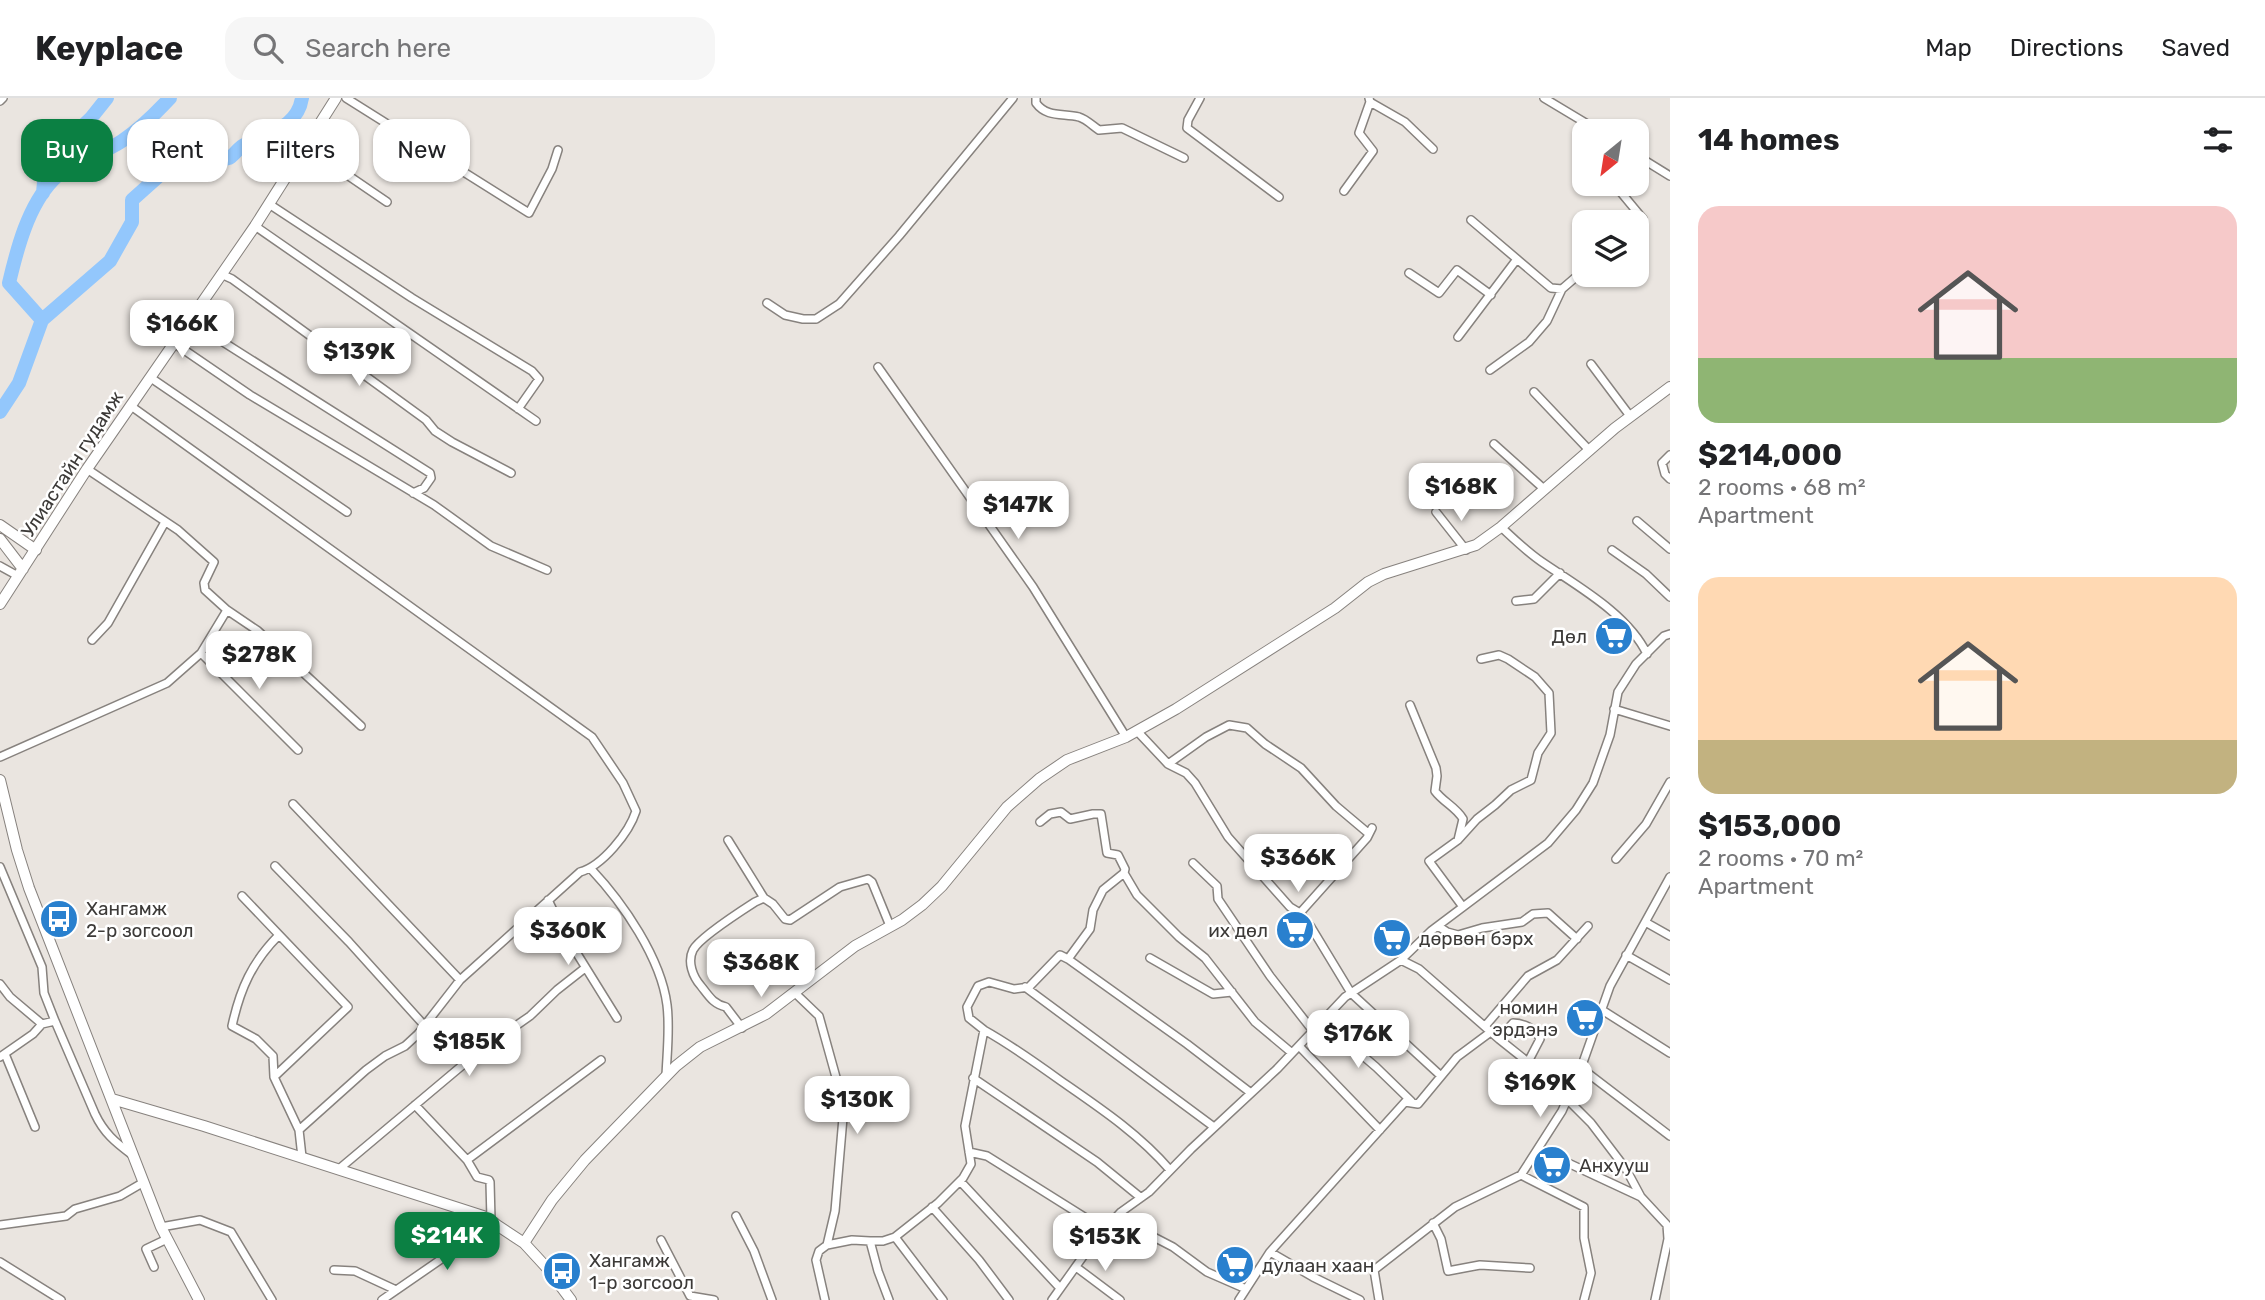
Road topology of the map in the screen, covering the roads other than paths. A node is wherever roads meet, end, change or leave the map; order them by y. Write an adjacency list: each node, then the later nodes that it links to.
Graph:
1 (336, 98): 8 (street, Улиастайн гудамж)
2 (346, 98): 11 (street)
3 (1013, 98): 31 (street)
4 (1036, 98): 12 (street)
5 (1200, 98): 19 (street)
6 (1544, 98): 9 (street)
7 (1369, 100): 10 (street); 17 (street)
8 (322, 119)
9 (1576, 119)
10 (1433, 149)
11 (558, 150)
12 (1184, 158)
13 (1649, 163): 14 (street)
14 (1670, 176)
15 (283, 182): 21 (street, Улиастайн гудамж)
16 (358, 182): 20 (street)
17 (1344, 191)
18 (1624, 196): 22 (street)
19 (1279, 197)
20 (387, 202)
21 (270, 204): 24 (street, Улиастайн гудамж); 42 (street)
22 (1636, 210)
23 (1471, 220): 25 (street)
24 (255, 226): 26 (street, Улиастайн гудамж); 42 (street)
25 (1517, 259): 29 (street); 30 (street)
26 (221, 274): 32 (street, Улиастайн гудамж); 49 (street)
27 (1409, 274): 30 (street)
28 (1572, 280): 29 (street)
29 (1562, 289): 37 (street)
30 (1490, 295): 33 (street)
31 (767, 303)
32 (190, 321): 34 (street, Улиастайн гудамж); 52 (street)
33 (1458, 337)
34 (174, 343): 38 (street, Улиастайн гудамж); 52 (street)
35 (1591, 364): 43 (street)
36 (878, 367): 82 (street)
37 (1490, 370)
38 (151, 377): 41 (street, Улиастайн гудамж); 53 (street)
39 (1670, 387): 43 (street)
40 (1534, 391): 46 (street)
41 (131, 406): 48 (street, Улиастайн гудамж); 96 (street)
42 (518, 409): 44 (street)
43 (1630, 416): 46 (street)
44 (536, 421)
45 (1494, 444): 51 (street)
46 (1588, 450): 51 (street)
47 (1670, 455): 50 (street)
48 (87, 469): 56 (street); 61 (street, Улиастайн гудамж)
49 (511, 473)
50 (1670, 479)
51 (1544, 489): 58 (street)
52 (413, 494): 65 (street)
53 (347, 512)
54 (1436, 512): 62 (street)
55 (1637, 521): 60 (street)
56 (166, 522): 71 (street); 73 (street)
57 (1, 525): 61 (street)
58 (1501, 527): 62 (street); 67 (street)
59 (0, 539): 66 (street)
60 (1670, 549)
61 (36, 550): 66 (street, Улиастайн гудамж)
62 (1466, 550): 81 (street)
63 (1612, 550): 68 (street)
64 (0, 566): 66 (street)
65 (547, 570)
66 (20, 573): 70 (street, Улиастайн гудамж)
67 (1560, 573): 69 (street); 75 (street)
68 (1670, 597)
69 (1516, 601)
70 (0, 604)
71 (226, 610): 74 (street); 79 (street)
72 (1670, 634): 75 (street)
73 (92, 640)
74 (201, 653): 83 (street); 84 (street)
75 (1647, 654): 78 (street)
76 (1482, 659): 91 (street)
77 (1410, 705): 91 (street)
78 (1614, 709): 80 (street); 102 (street)
79 (361, 726)
80 (1670, 726)
81 (1137, 731): 82 (street); 85 (street)
82 (1126, 737): 105 (street)
83 (298, 750)
84 (0, 757)
85 (1168, 764): 103 (street); 103 (street)
86 (0, 780): 147 (street)
87 (1670, 782): 92 (street)
88 (293, 804): 117 (street)
89 (1040, 822): 97 (street)
90 (728, 840): 100 (street)
91 (1458, 840): 102 (street)
92 (1616, 859)
93 (1193, 863): 132 (street)
94 (275, 866): 128 (street)
95 (0, 867): 125 (street)
96 (590, 869): 101 (street); 142 (street)
97 (1124, 873): 113 (street); 120 (street)
98 (1670, 877): 104 (street)
99 (242, 896): 108 (street)
100 (764, 898): 105 (street); 130 (street)
101 (548, 900): 115 (street); 117 (street)
102 (1463, 907): 106 (street)
103 (1300, 913): 122 (street)
104 (1647, 923): 109 (street); 111 (street)
105 (890, 926): 121 (street)
106 (1438, 926): 110 (street); 114 (street)
107 (1588, 926): 110 (street)
108 (279, 935): 144 (street); 144 (street)
109 (1670, 936)
110 (1577, 939): 129 (street)
111 (1626, 955): 116 (street); 123 (street)
112 (1150, 958): 120 (street)
113 (1068, 959): 119 (street); 146 (street)
114 (1401, 960): 122 (street); 129 (street)
115 (585, 968): 124 (street); 150 (street)
116 (1670, 979)
117 (460, 980): 128 (street)
118 (0, 984): 127 (street)
119 (1024, 987): 131 (street); 152 (street)
120 (1232, 992): 136 (street)
121 (795, 993): 130 (street); 182 (street)
122 (1351, 993): 126 (street); 143 (street)
123 (1602, 1010): 137 (street); 141 (street)
124 (617, 1018)
125 (55, 1021): 127 (street); 158 (street)
126 (1322, 1021): 132 (street); 149 (street)
127 (42, 1024): 138 (street)
128 (423, 1024): 153 (street)
129 (1486, 1025): 133 (street)
130 (742, 1028): 142 (street)
131 (984, 1030): 145 (street); 162 (street)
132 (1313, 1031): 135 (street)
133 (1492, 1031): 134 (street); 143 (street)
134 (1499, 1039): 140 (street); 140 (street)
135 (1299, 1046): 136 (street); 154 (street)
136 (1292, 1053): 146 (street)
137 (1670, 1053)
138 (2, 1056): 151 (street)
139 (601, 1060): 160 (street)
140 (1528, 1062): 148 (street)
141 (1581, 1068): 148 (street); 155 (street)
142 (666, 1076): 181 (street)
143 (1441, 1076): 149 (street)
144 (274, 1077): 153 (street)
145 (973, 1078): 157 (street); 166 (street)
146 (1251, 1093): 152 (street)
147 (113, 1099): 158 (street); 159 (street)
148 (1567, 1099): 156 (street); 167 (street)
149 (1411, 1101): 154 (street)
150 (415, 1105): 160 (street); 161 (street)
151 (35, 1127)
152 (1214, 1127): 162 (street)
153 (299, 1130): 159 (street)
154 (1380, 1130): 183 (street)
155 (1670, 1136)
156 (1538, 1149): 163 (street); 167 (street)
157 (969, 1152): 164 (street); 176 (street)
158 (134, 1155): 165 (street)
159 (302, 1157): 161 (street)
160 (467, 1160): 171 (street)
161 (339, 1170): 171 (street)
162 (1170, 1170): 166 (street)
163 (1521, 1175): 172 (street); 208 (street)
164 (960, 1181): 168 (street); 189 (street)
165 (144, 1182): 174 (street); 175 (street)
166 (1140, 1197): 170 (street)
167 (1641, 1197): 173 (street)
168 (932, 1207): 177 (street); 203 (street)
169 (736, 1216): 199 (street)
170 (1117, 1218): 176 (street); 191 (street)
171 (493, 1221): 181 (street); 190 (street)
172 (1433, 1223): 187 (street); 207 (street)
173 (1668, 1225): 209 (street)
174 (0, 1226)
175 (161, 1227): 178 (street); 195 (street)
176 (1104, 1230): 186 (street)
177 (895, 1237): 180 (street); 202 (street)
178 (167, 1240): 185 (street); 194 (street)
179 (661, 1240): 198 (street)
180 (870, 1241): 182 (street); 201 (street)
181 (524, 1242): 197 (street)
182 (827, 1245): 200 (street)
183 (1270, 1252): 191 (street); 206 (street)
184 (0, 1262): 193 (street)
185 (154, 1267)
186 (1076, 1268): 189 (street); 205 (street)
187 (1530, 1268)
188 (334, 1270): 190 (street)
189 (1060, 1288): 204 (street)
190 (396, 1290): 196 (street)
191 (1246, 1290): 192 (street)
192 (1240, 1299)
193 (61, 1300)
194 (198, 1300)
195 (272, 1300)
196 (382, 1300)
197 (571, 1300)
198 (714, 1300)
199 (772, 1300)
200 (825, 1300)
201 (889, 1300)
202 (943, 1300)
203 (1009, 1300)
204 (1052, 1300)
205 (1121, 1300)
206 (1360, 1300)
207 (1379, 1300)
208 (1584, 1300)
209 (1655, 1300)

